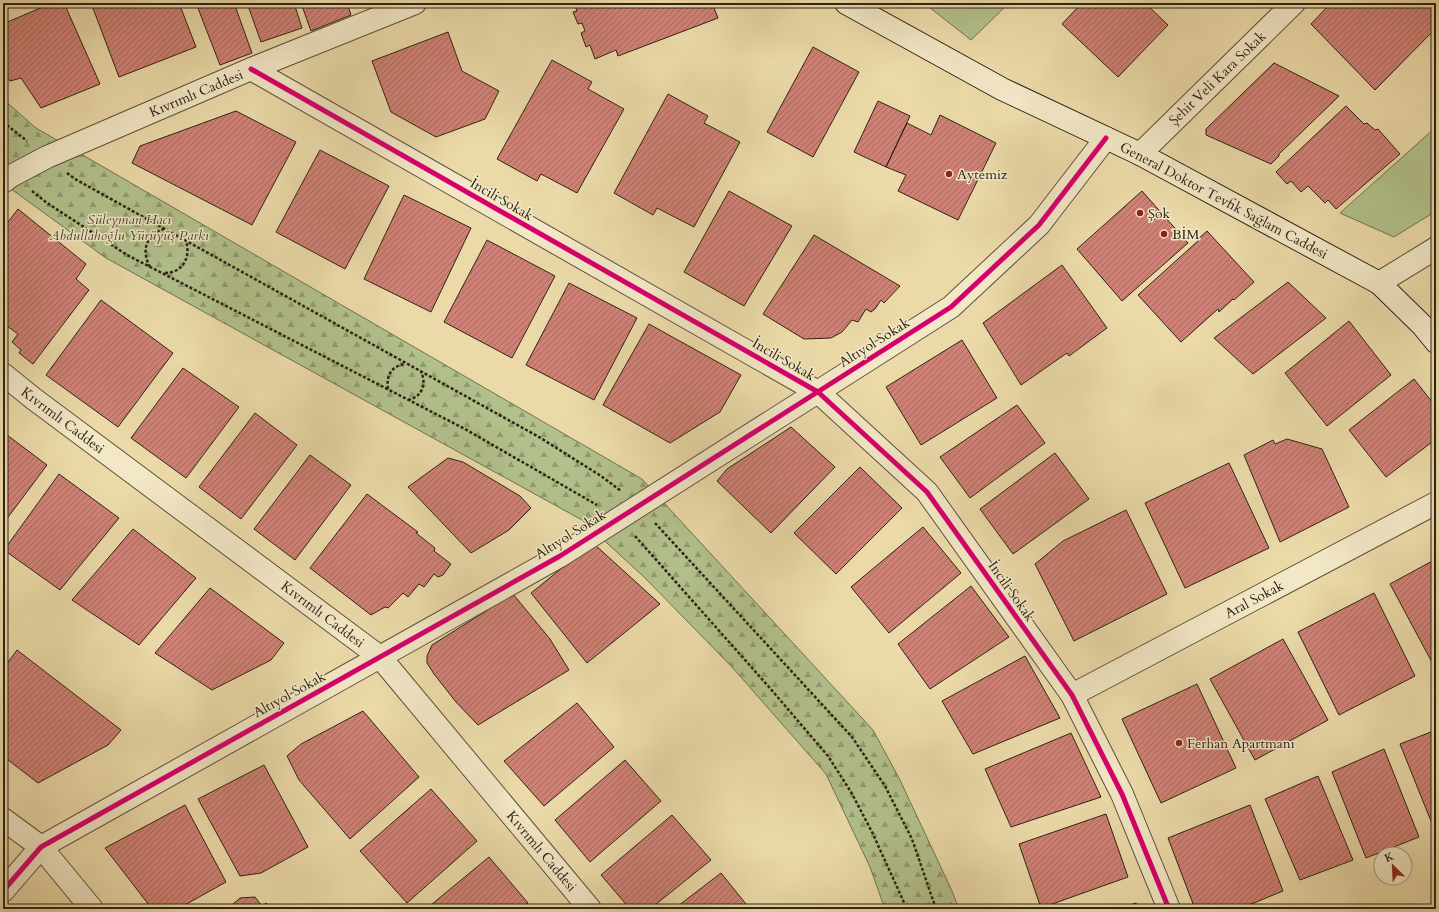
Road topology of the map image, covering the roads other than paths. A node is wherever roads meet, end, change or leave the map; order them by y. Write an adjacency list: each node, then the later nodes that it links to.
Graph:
1 (414, 3): 4 (street, Kıvrımlı Caddesi)
2 (846, 3): 5 (street, General Doktor Tevfik Sağlam Caddesi)
3 (1294, 3): 6 (street, Şehit Veli Kara Sokak)
4 (251, 69): 7 (street, Kıvrımlı Caddesi); 12 (street, İncili Sokak)
5 (1106, 138): 6 (street, General Doktor Tevfik Sağlam Caddesi); 12 (street, Altıyol Sokak)
6 (1140, 154): 9 (street, General Doktor Tevfik Sağlam Caddesi)
7 (7, 179)
8 (1436, 248): 9 (street)
9 (1379, 284): 10 (street, General Doktor Tevfik Sağlam Caddesi)
10 (1436, 342)
11 (3, 374): 14 (street, Kıvrımlı Caddesi)
12 (818, 392): 14 (street, Altıyol Sokak); 15 (street, İncili Sokak)
13 (1436, 503): 15 (street, Aral Sokak)
14 (380, 657): 17 (street, Altıyol Sokak); 20 (street, Kıvrımlı Caddesi)
15 (1072, 695): 21 (street, İncili Sokak)
16 (3, 819): 17 (street)
17 (41, 847): 18 (street, Altıyol Sokak); 19 (street)
18 (3, 891)
19 (92, 909)
20 (590, 909)
21 (1169, 909)

